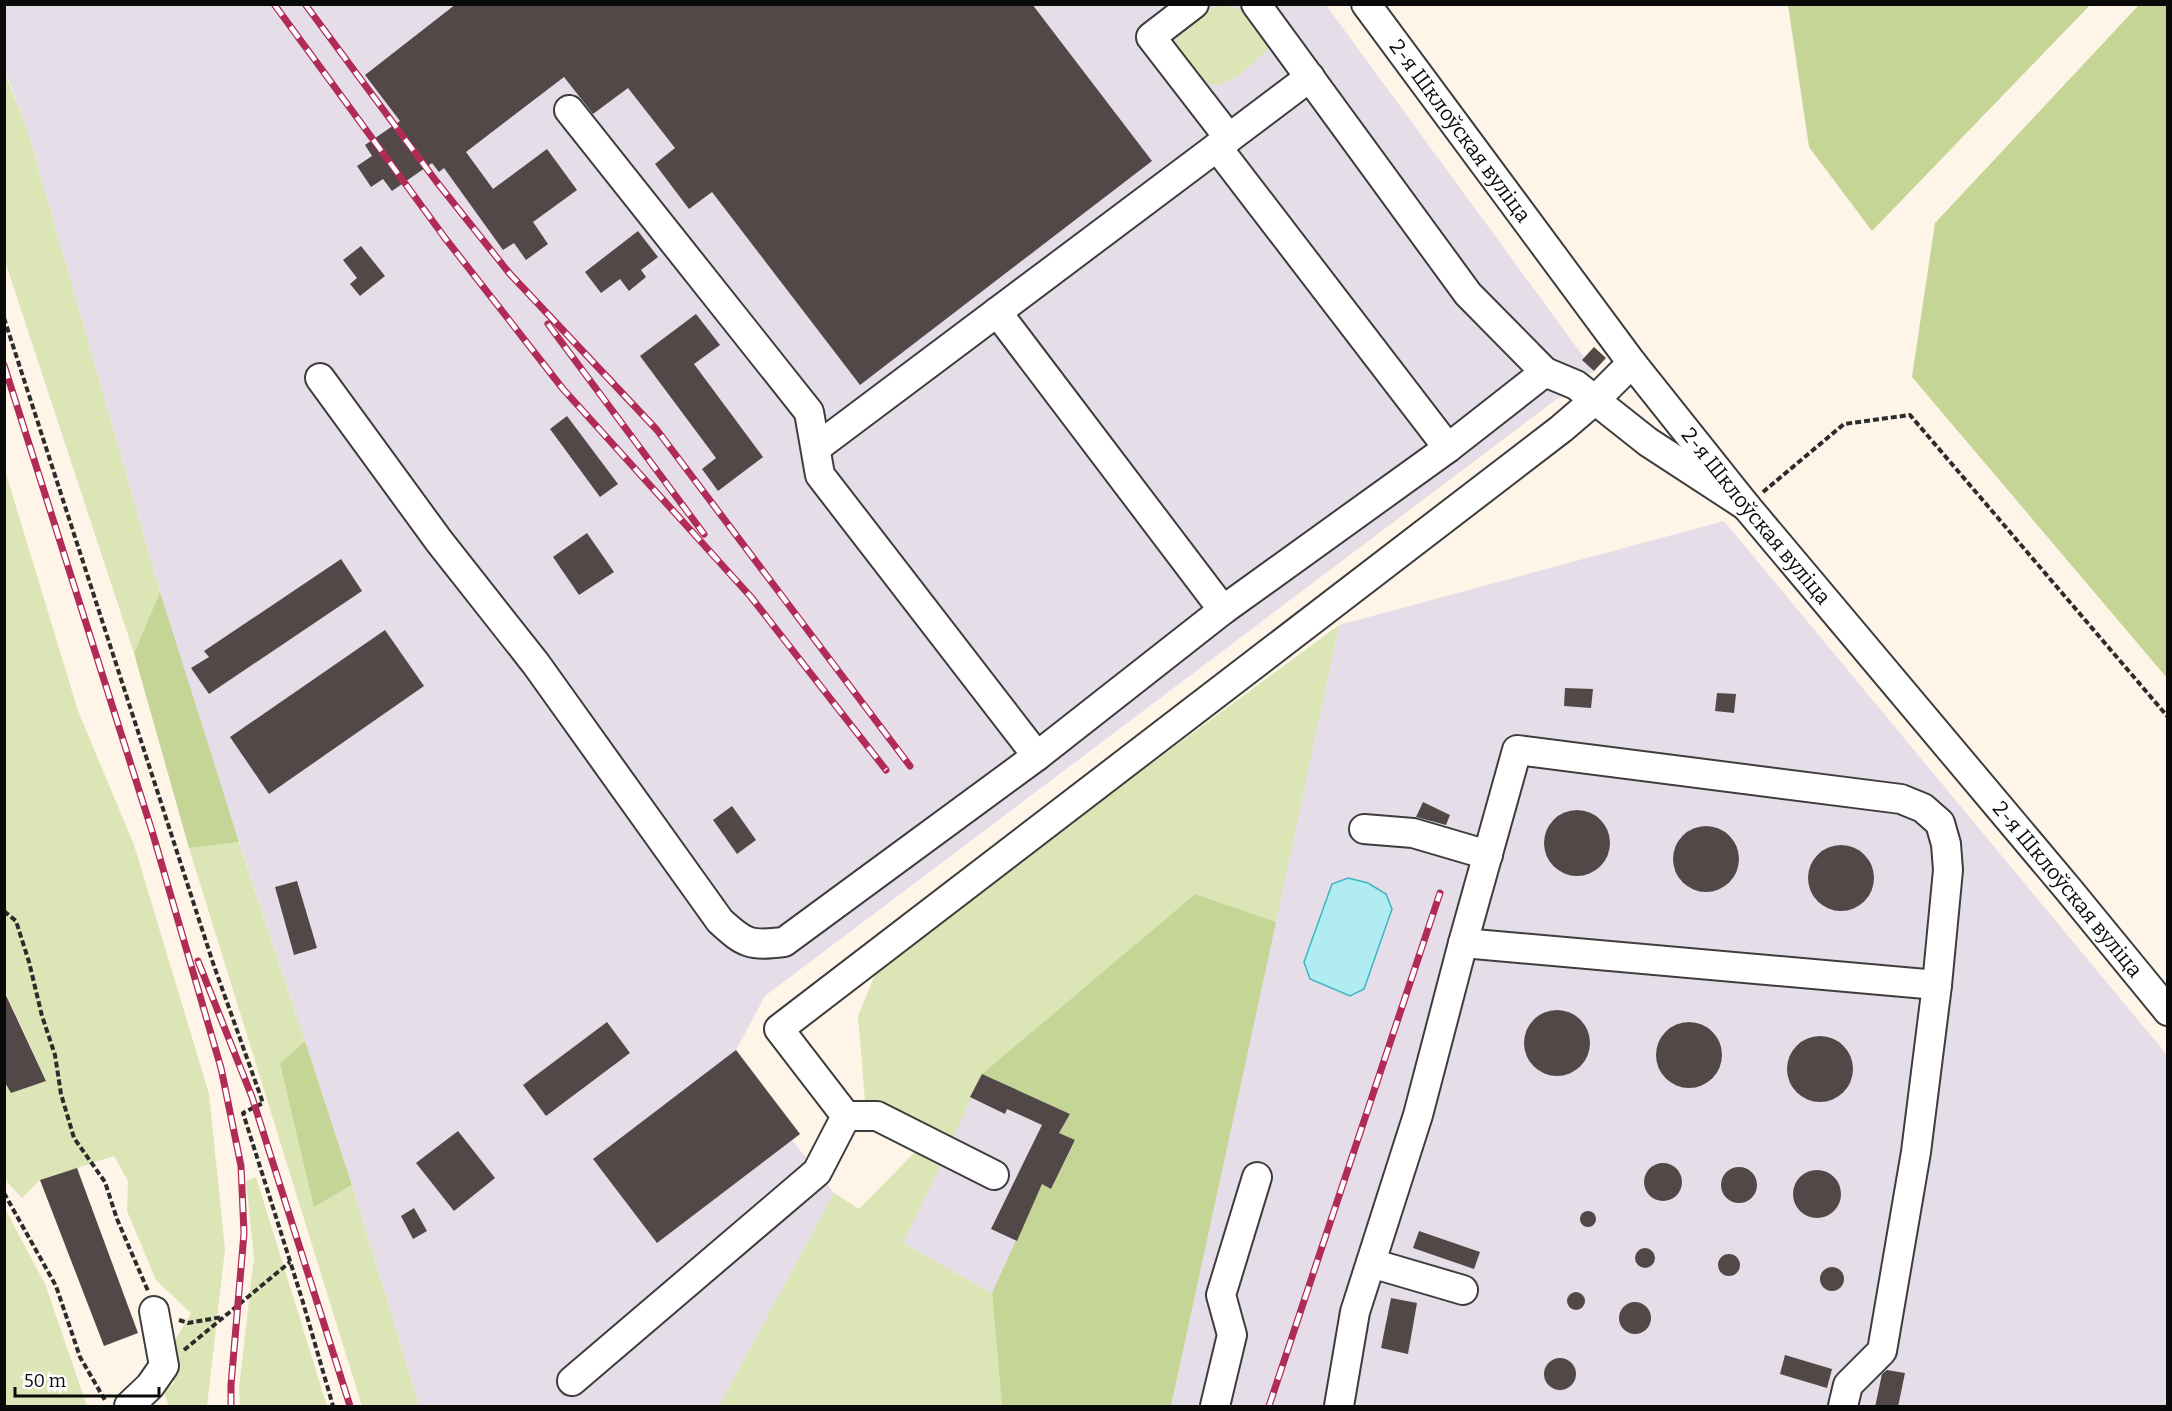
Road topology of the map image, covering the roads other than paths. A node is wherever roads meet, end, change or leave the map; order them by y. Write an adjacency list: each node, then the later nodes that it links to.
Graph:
1 (1194, 4): 6 (street)
2 (1256, 4): 4 (street)
3 (1366, 4): 8 (street, 2-я Шклоўская вуліца)
4 (1310, 77): 6 (street); 9 (street)
5 (569, 111): 12 (street)
6 (1223, 142): 7 (street); 13 (street)
7 (997, 312): 12 (street); 15 (street)
8 (1632, 363): 11 (street); 14 (street, 2-я Шклоўская вуліца)
9 (1545, 372): 11 (street); 13 (street)
10 (320, 378): 16 (street)
11 (1596, 399): 14 (street); 22 (street)
12 (816, 448): 16 (street)
13 (1448, 448): 15 (street)
14 (1746, 506): 21 (street, 2-я Шклоўская вуліца)
15 (1223, 610): 16 (street)
16 (1037, 756)
17 (1364, 829): 18 (street)
18 (1488, 855): 19 (street); 20 (street)
19 (1463, 943): 20 (street); 25 (street)
20 (1937, 985): 32 (street)
21 (2168, 1011)
22 (846, 1116): 23 (street); 28 (street)
23 (994, 1175)
24 (1257, 1177): 30 (street)
25 (1371, 1263): 26 (street); 31 (street)
26 (1463, 1290)
27 (154, 1311): 29 (street)
28 (572, 1381)
29 (129, 1407)
30 (1216, 1407)
31 (1339, 1407)
32 (1843, 1407)

